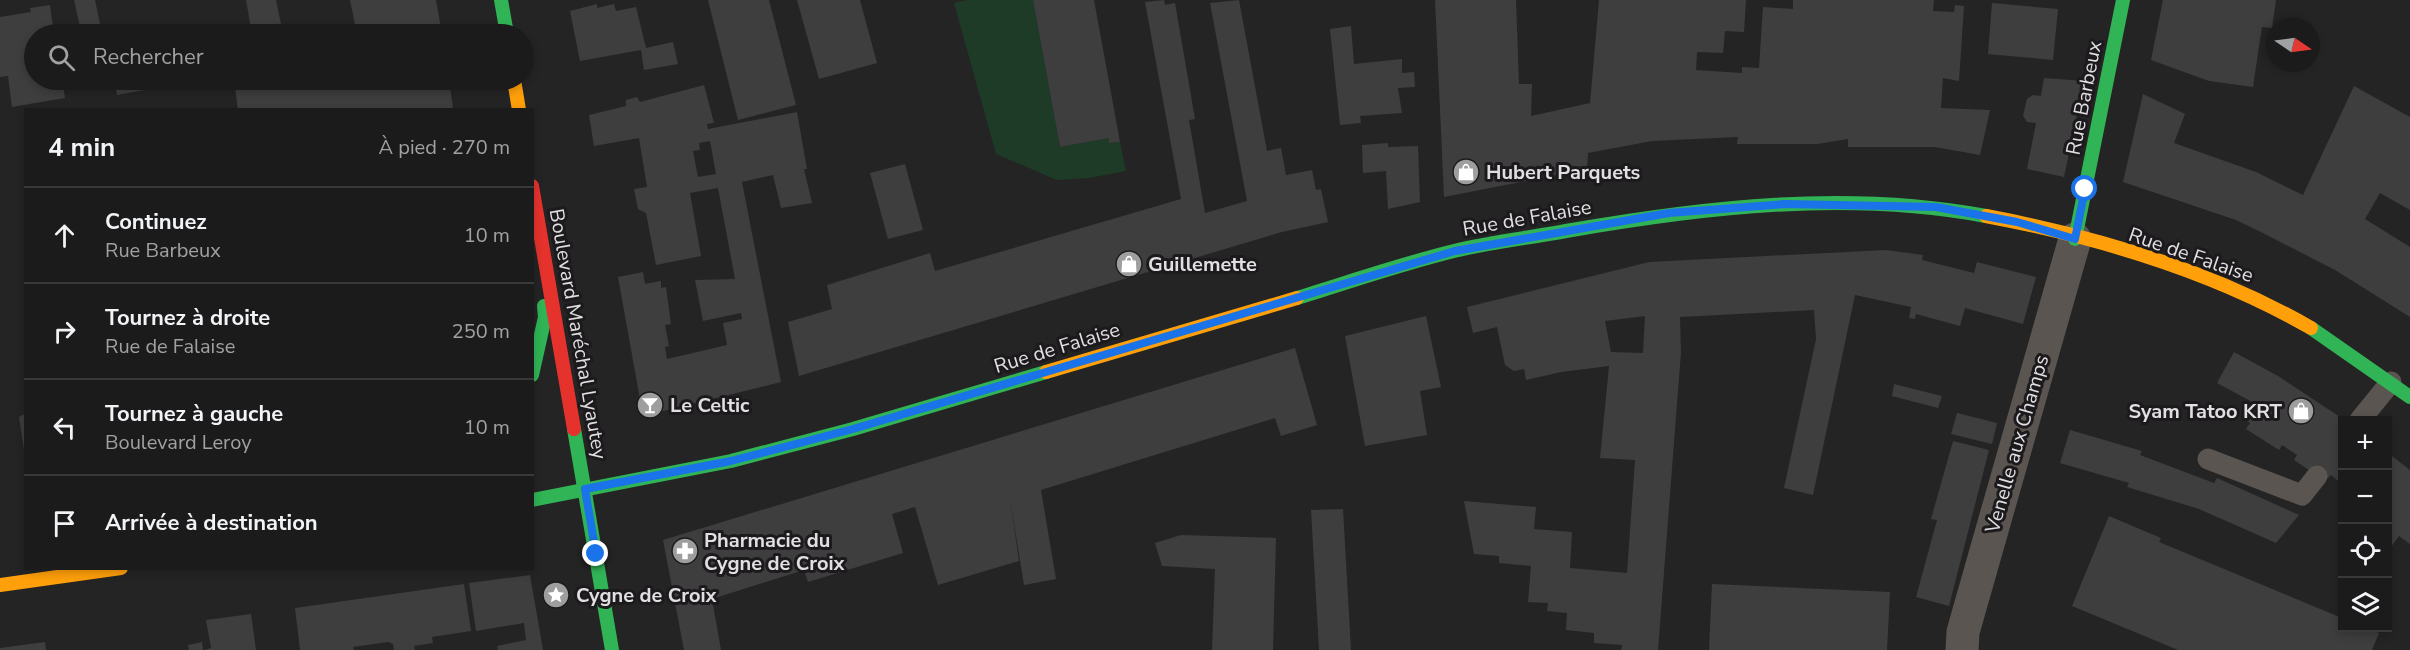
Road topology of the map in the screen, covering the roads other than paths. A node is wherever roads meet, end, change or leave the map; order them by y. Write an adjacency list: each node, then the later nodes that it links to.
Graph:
1 (501, 0): 3 (main road)
2 (2123, 0): 7 (main road, Rue Barbeux)
3 (505, 24)
4 (516, 90): 5 (main road)
5 (519, 108)
6 (534, 197): 8 (main road, Boulevard Maréchal Lyautey)
7 (2075, 239): 10 (main road, Rue de Falaise); 15 (main road, Rue de Falaise); 20 (street, Venelle aux Champs)
8 (542, 242): 9 (main road); 15 (main road, Boulevard Maréchal Lyautey)
9 (534, 366)
10 (2391, 381): 11 (main road, Rue de Falaise); 12 (lane)
11 (2410, 397)
12 (2363, 416)
13 (2208, 459): 14 (lane)
14 (2317, 476)
15 (585, 489): 16 (main road, Rue de Falaise); 19 (main road, Boulevard Maréchal Lyautey)
16 (534, 500)
17 (107, 570): 18 (main road)
18 (0, 585)
19 (612, 650)
20 (1962, 650)

